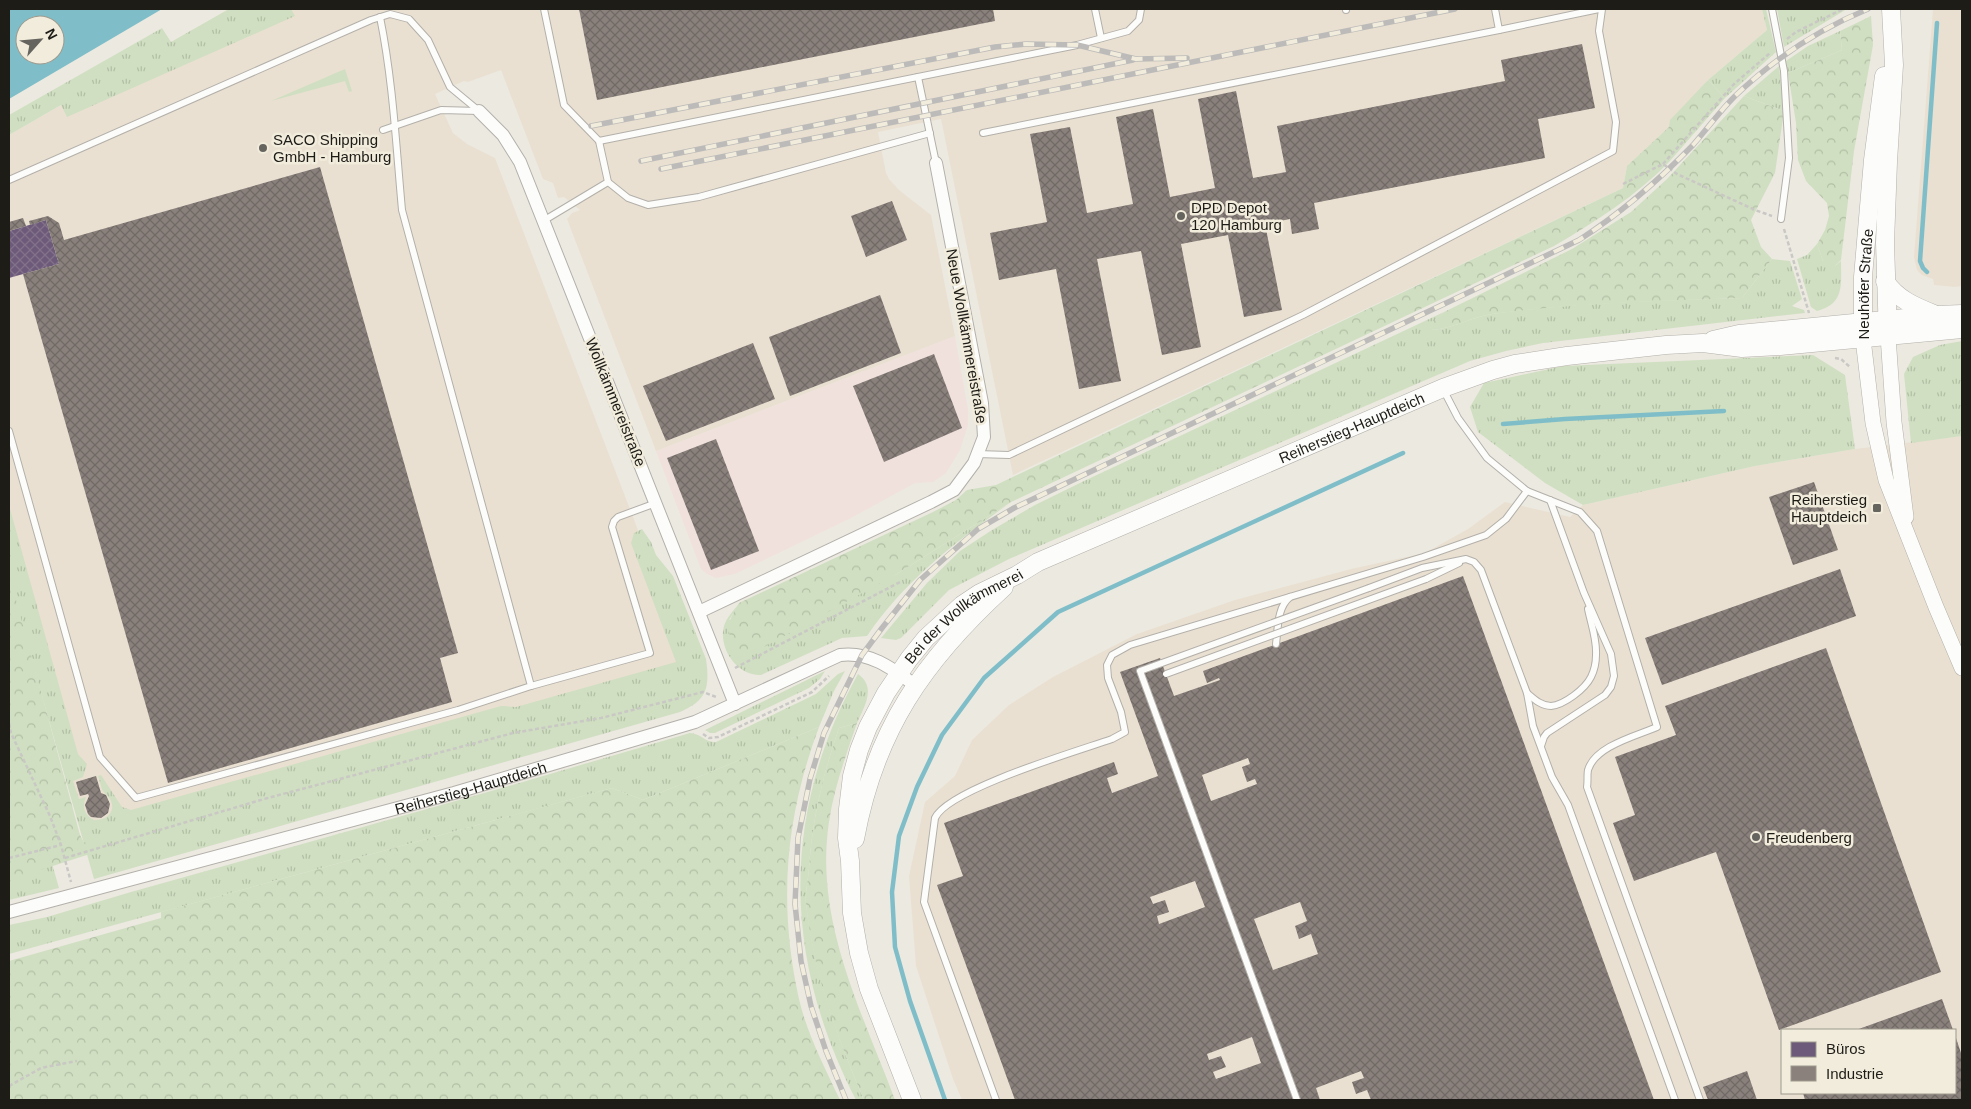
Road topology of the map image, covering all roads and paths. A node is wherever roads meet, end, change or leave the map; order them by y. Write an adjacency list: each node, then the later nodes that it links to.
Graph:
1 (544, 9): 20 (lane)
2 (1095, 9): 12 (lane)
3 (1141, 9): 12 (lane)
4 (1495, 9): 11 (lane)
5 (1600, 9): 11 (lane); 37 (lane)
6 (1772, 9): 13 (lane)
7 (1843, 9): 13 (path)
8 (1891, 9): 10 (main road, Neuhöfer Straße)
9 (380, 17): 15 (lane); 16 (lane); 23 (lane)
10 (1892, 28): 28 (main road, Neuhöfer Straße); 34 (main road, Neuhöfer Straße)
11 (1499, 30): 19 (lane)
12 (1101, 38): 14 (lane)
13 (1780, 44): 22 (path); 26 (lane)
14 (918, 77): 18 (lane); 20 (lane)
15 (479, 111): 16 (lane); 27 (street, Wollkämmereistraße)
16 (394, 126): 17 (lane); 54 (lane)
17 (383, 130)
18 (930, 133): 21 (lane); 24 (lane)
19 (983, 133)
20 (599, 141): 24 (lane)
21 (936, 163): 37 (street, Neue Wollkämmereistraße)
22 (1663, 164): 25 (path); 26 (path)
23 (9, 180)
24 (608, 182): 27 (lane)
25 (1623, 184)
26 (1781, 219): 31 (path)
27 (544, 220): 40 (street, Wollkämmereistraße)
28 (1885, 281): 29 (main road); 32 (main road, Neuhöfer Straße)
29 (1937, 314): 30 (main road, Reiherstieg-Hauptdeich); 32 (main road, Reiherstieg-Hauptdeich)
30 (1962, 314)
31 (1810, 316)
32 (1888, 328): 33 (main road, Reiherstieg-Hauptdeich); 34 (main road, Reiherstieg-Hauptdeich); 41 (street, Neuhöfer Straße)
33 (1962, 329)
34 (1862, 330): 35 (main road, Reiherstieg-Hauptdeich); 41 (street, Neuhöfer Straße)
35 (1443, 388): 38 (lane); 43 (main road, Reiherstieg-Hauptdeich)
36 (9, 431): 54 (lane)
37 (977, 454): 47 (street, Neue Wollkämmereistraße)
38 (1526, 491): 39 (lane); 46 (lane)
39 (1550, 500): 45 (lane); 74 (lane)
40 (656, 503): 47 (street, Wollkämmereistraße); 54 (lane)
41 (1908, 535): 50 (street, Neuhöfer Straße)
42 (1466, 559): 53 (lane, bridge); 57 (lane); 72 (lane, bridge)
43 (1017, 575): 52 (main road, Bei der Wollkämmerei); 55 (main road, Bei der Wollkämmerei)
44 (902, 581): 49 (path)
45 (1584, 593): 57 (lane); 61 (lane)
46 (1293, 596): 48 (lane); 71 (lane)
47 (699, 612): 58 (street, Wollkämmereistraße)
48 (1276, 644)
49 (743, 663)
50 (1962, 668)
51 (834, 672): 59 (path)
52 (899, 674): 55 (street, Reiherstieg-Hauptdeich); 58 (street, Reiherstieg-Hauptdeich); 65 (main road, Bei der Wollkämmerei)
53 (1166, 674)
54 (531, 686)
55 (916, 686): 65 (main road, Bei der Wollkämmerei)
56 (703, 692): 64 (path)
57 (1527, 693): 61 (lane)
58 (735, 704): 59 (street, Reiherstieg-Hauptdeich)
59 (695, 722): 66 (street, Reiherstieg-Hauptdeich)
60 (9, 723): 62 (path)
61 (1541, 749): 73 (lane)
62 (61, 845): 63 (path); 64 (path)
63 (9, 858)
64 (64, 858): 66 (path)
65 (850, 861): 70 (main road, Bei der Wollkämmerei)
66 (75, 895): 67 (street, Reiherstieg-Hauptdeich)
67 (9, 912)
68 (77, 1061): 69 (path)
69 (9, 1086)
70 (912, 1100)
71 (996, 1100)
72 (1296, 1100)
73 (1675, 1100)
74 (1700, 1100)

